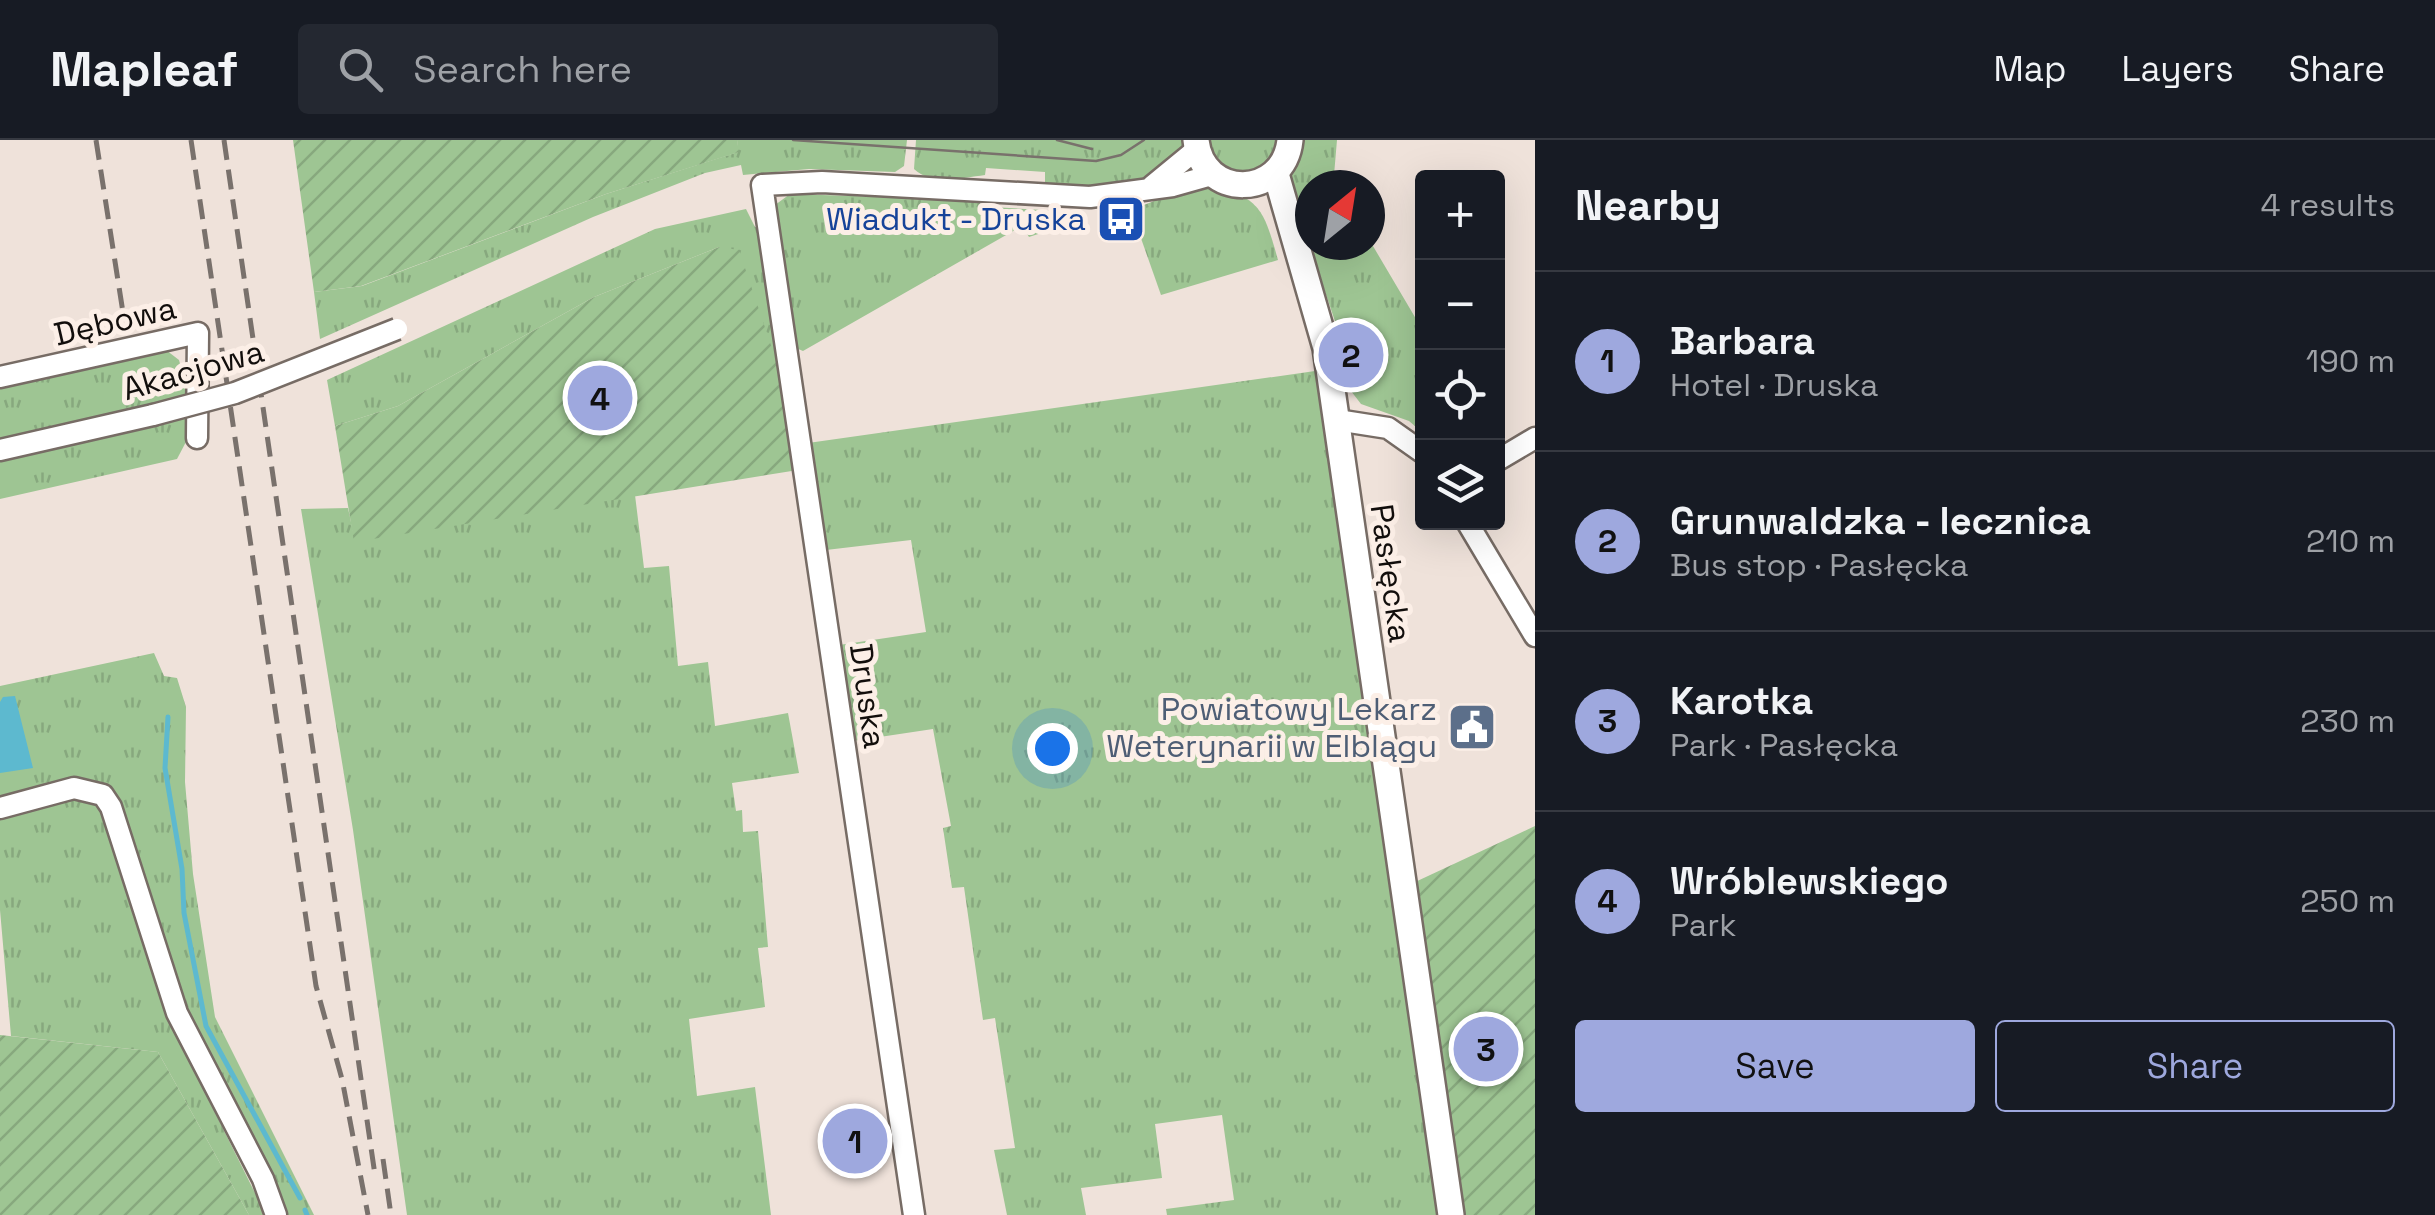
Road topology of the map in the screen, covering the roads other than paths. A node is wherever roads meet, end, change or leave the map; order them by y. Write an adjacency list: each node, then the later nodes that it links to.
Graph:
1 (1290, 140): 3 (main road)
2 (1197, 144): 4 (main road); 5 (street)
3 (1276, 174): 6 (main road); 7 (main road, Pasłęcka)
4 (1212, 175): 5 (street); 6 (main road)
5 (1152, 186): 20 (street, Druska)
6 (1251, 186): 7 (main road, Pasłęcka)
7 (1292, 242): 10 (main road, Pasłęcka)
8 (397, 328): 14 (street, Akacjowa, bridge)
9 (0, 377): 11 (street, Dębowa)
10 (1337, 420): 13 (street); 21 (main road, Pasłęcka)
11 (197, 438)
12 (1535, 438): 15 (street)
13 (1415, 447)
14 (0, 450)
15 (1505, 456)
16 (1472, 530): 17 (street)
17 (1535, 636)
18 (0, 808): 19 (street)
19 (276, 1215)
20 (914, 1215)
21 (1452, 1215)

